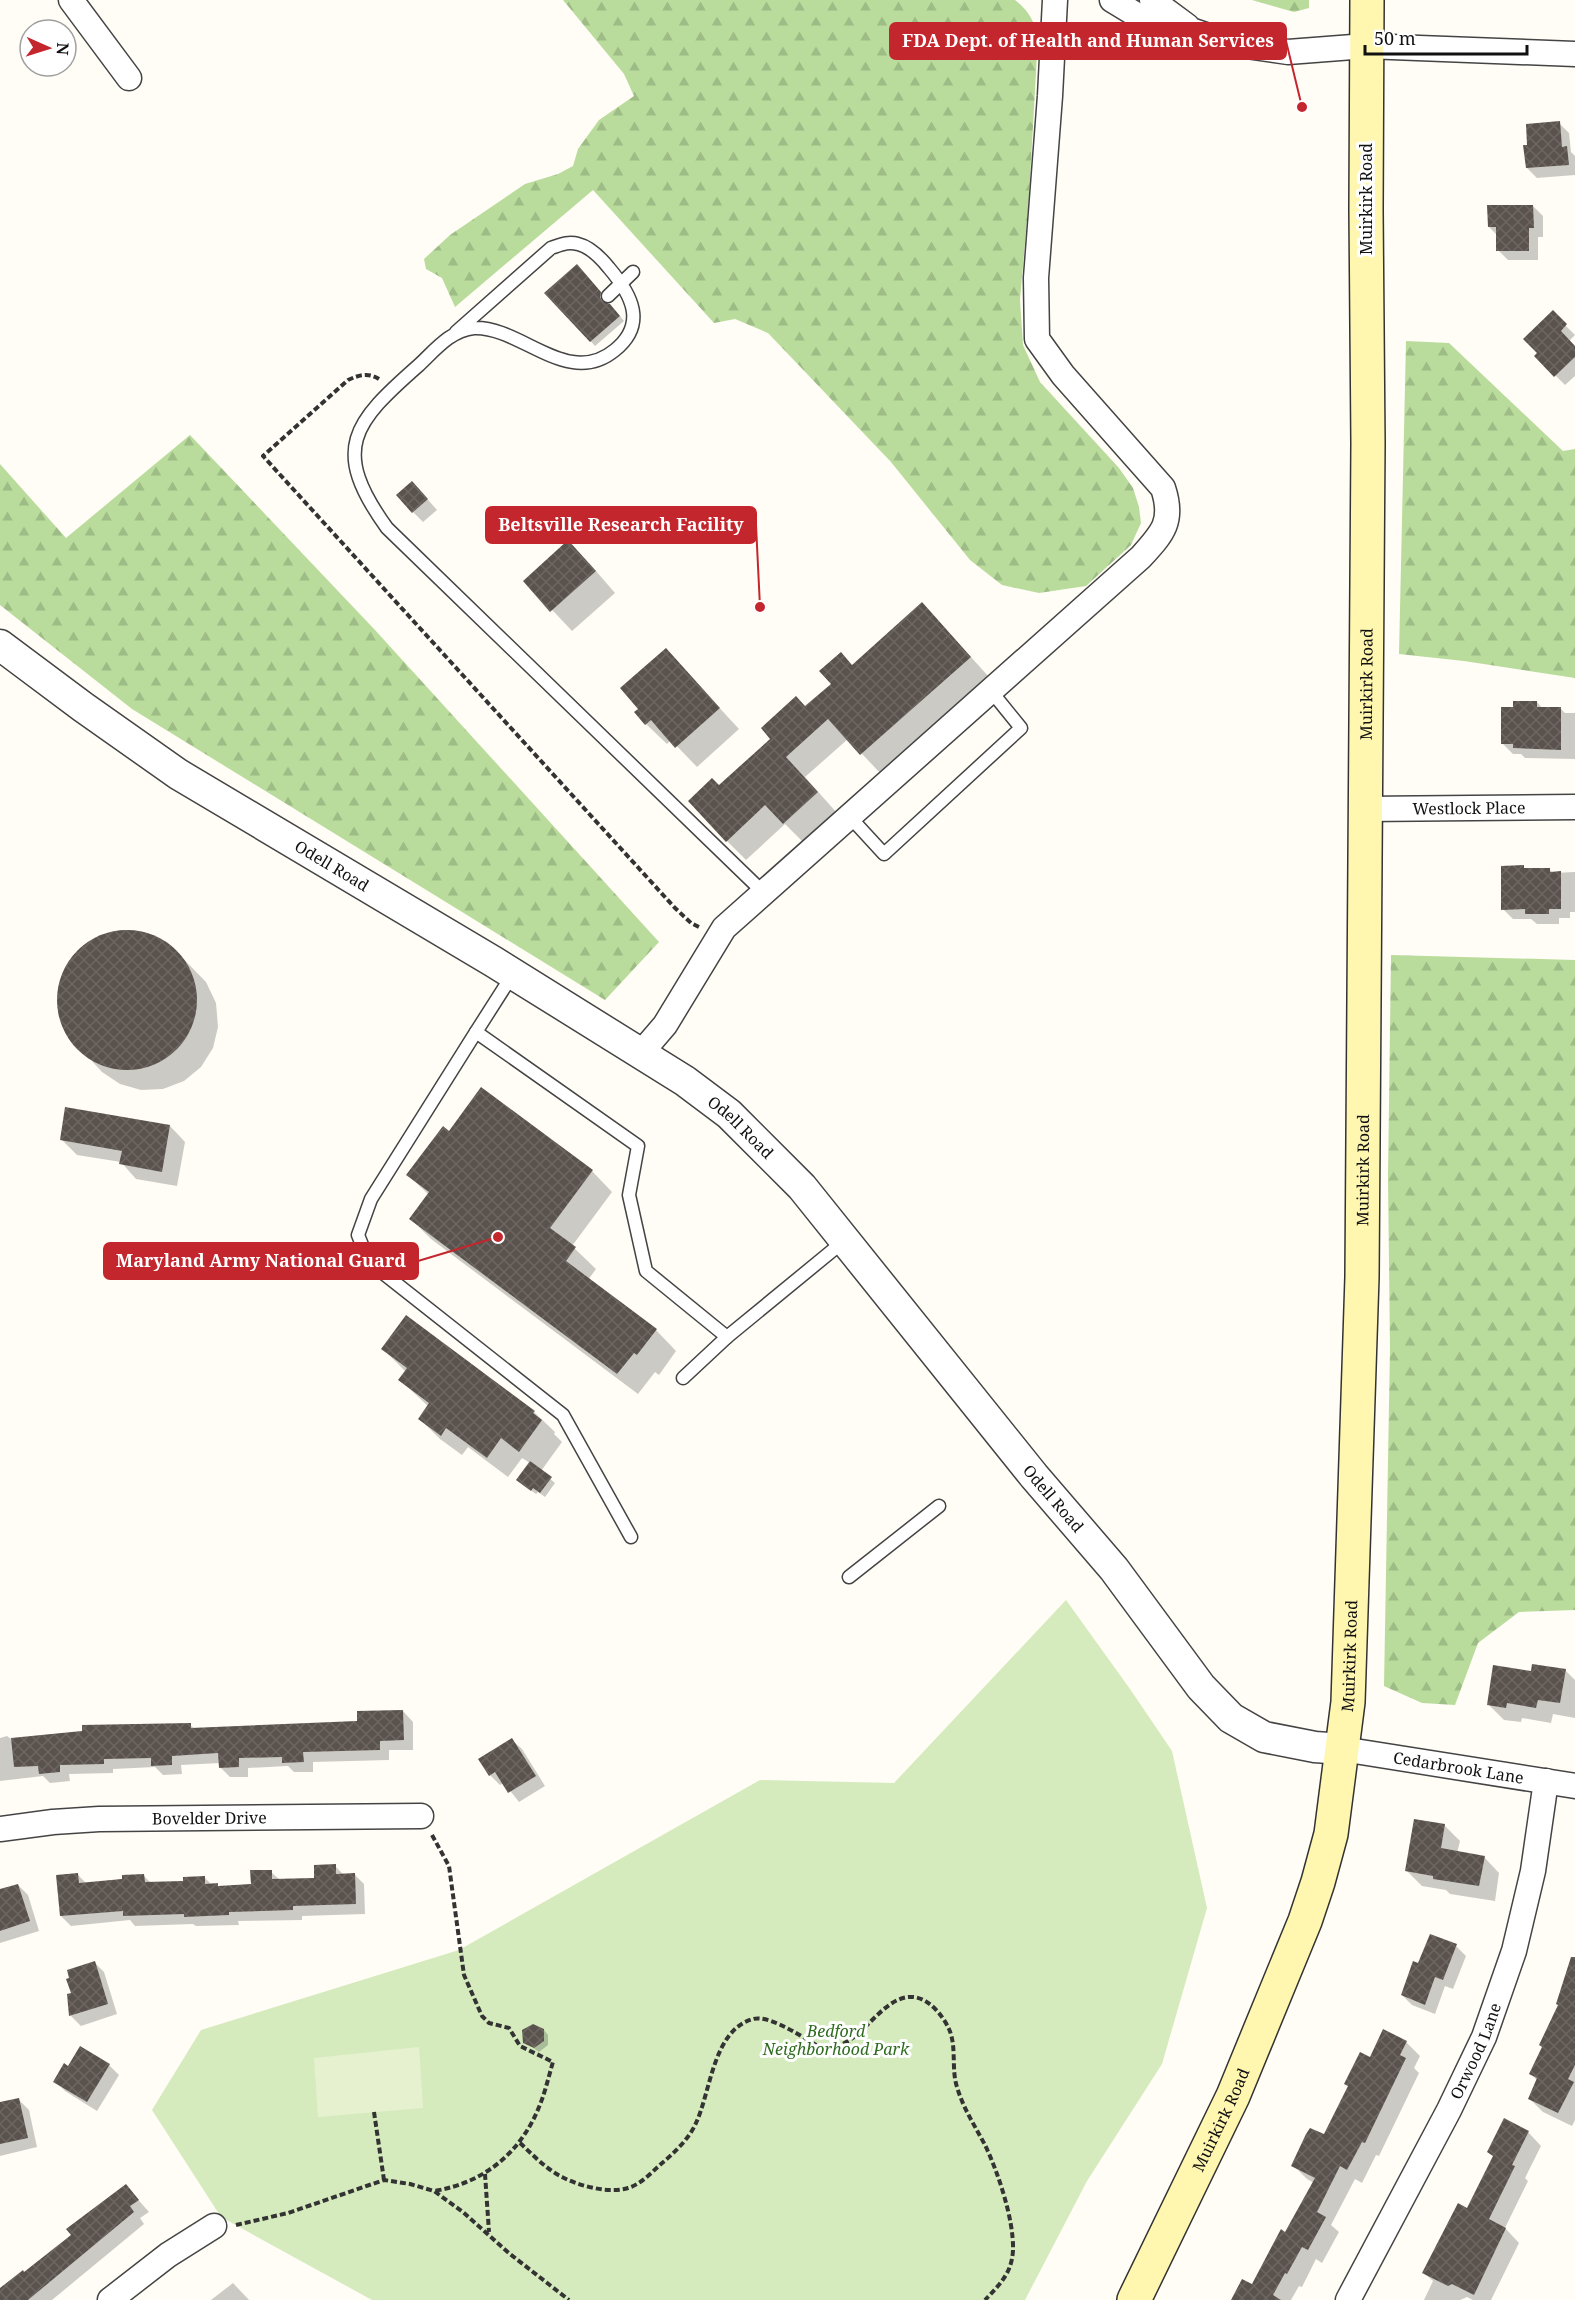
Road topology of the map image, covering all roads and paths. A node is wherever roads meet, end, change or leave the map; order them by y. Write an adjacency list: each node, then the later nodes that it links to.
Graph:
1 (71, 0): 9 (street)
2 (1054, 0): 16 (street)
3 (1112, 0): 6 (street)
4 (1152, 0): 6 (street)
5 (1367, 0): 7 (main road, Muirkirk Road)
6 (1194, 31): 7 (street)
7 (1366, 46): 8 (street); 18 (main road, Muirkirk Road)
8 (1575, 54)
9 (129, 78)
10 (633, 272): 11 (lane)
11 (621, 283): 12 (lane); 13 (lane); 13 (lane)
12 (608, 296)
13 (456, 332): 14 (lane)
14 (390, 390): 20 (lane); 21 (path)
15 (0, 645): 22 (street, Odell Road)
16 (991, 691): 19 (street); 19 (lane)
17 (1575, 807): 18 (street, Westlock Place)
18 (1364, 809): 31 (main road, Muirkirk Road)
19 (850, 817): 20 (street)
20 (764, 893): 21 (street)
21 (718, 937): 24 (street)
22 (513, 974): 23 (lane); 24 (street, Odell Road)
23 (476, 1032): 26 (lane); 29 (lane)
24 (641, 1053): 25 (street, Odell Road)
25 (844, 1241): 26 (lane); 31 (street, Odell Road)
26 (728, 1337): 27 (lane)
27 (683, 1378)
28 (939, 1506): 30 (lane)
29 (631, 1537)
30 (849, 1577)
31 (1342, 1749): 32 (street, Cedarbrook Lane); 46 (main road, Muirkirk Road)
32 (1546, 1781): 33 (street, Cedarbrook Lane); 47 (street, Orwood Lane)
33 (1575, 1786)
34 (421, 1816): 35 (street, Bovelder Drive); 37 (path)
35 (0, 1829)
36 (374, 2112): 39 (path)
37 (520, 2143): 38 (path); 45 (path)
38 (485, 2173): 40 (path); 42 (path)
39 (384, 2180): 40 (path); 41 (path)
40 (434, 2192): 42 (path)
41 (214, 2226): 43 (street)
42 (489, 2233): 44 (path)
43 (119, 2297)
44 (569, 2300)
45 (985, 2300)
46 (1134, 2300)
47 (1348, 2300)

